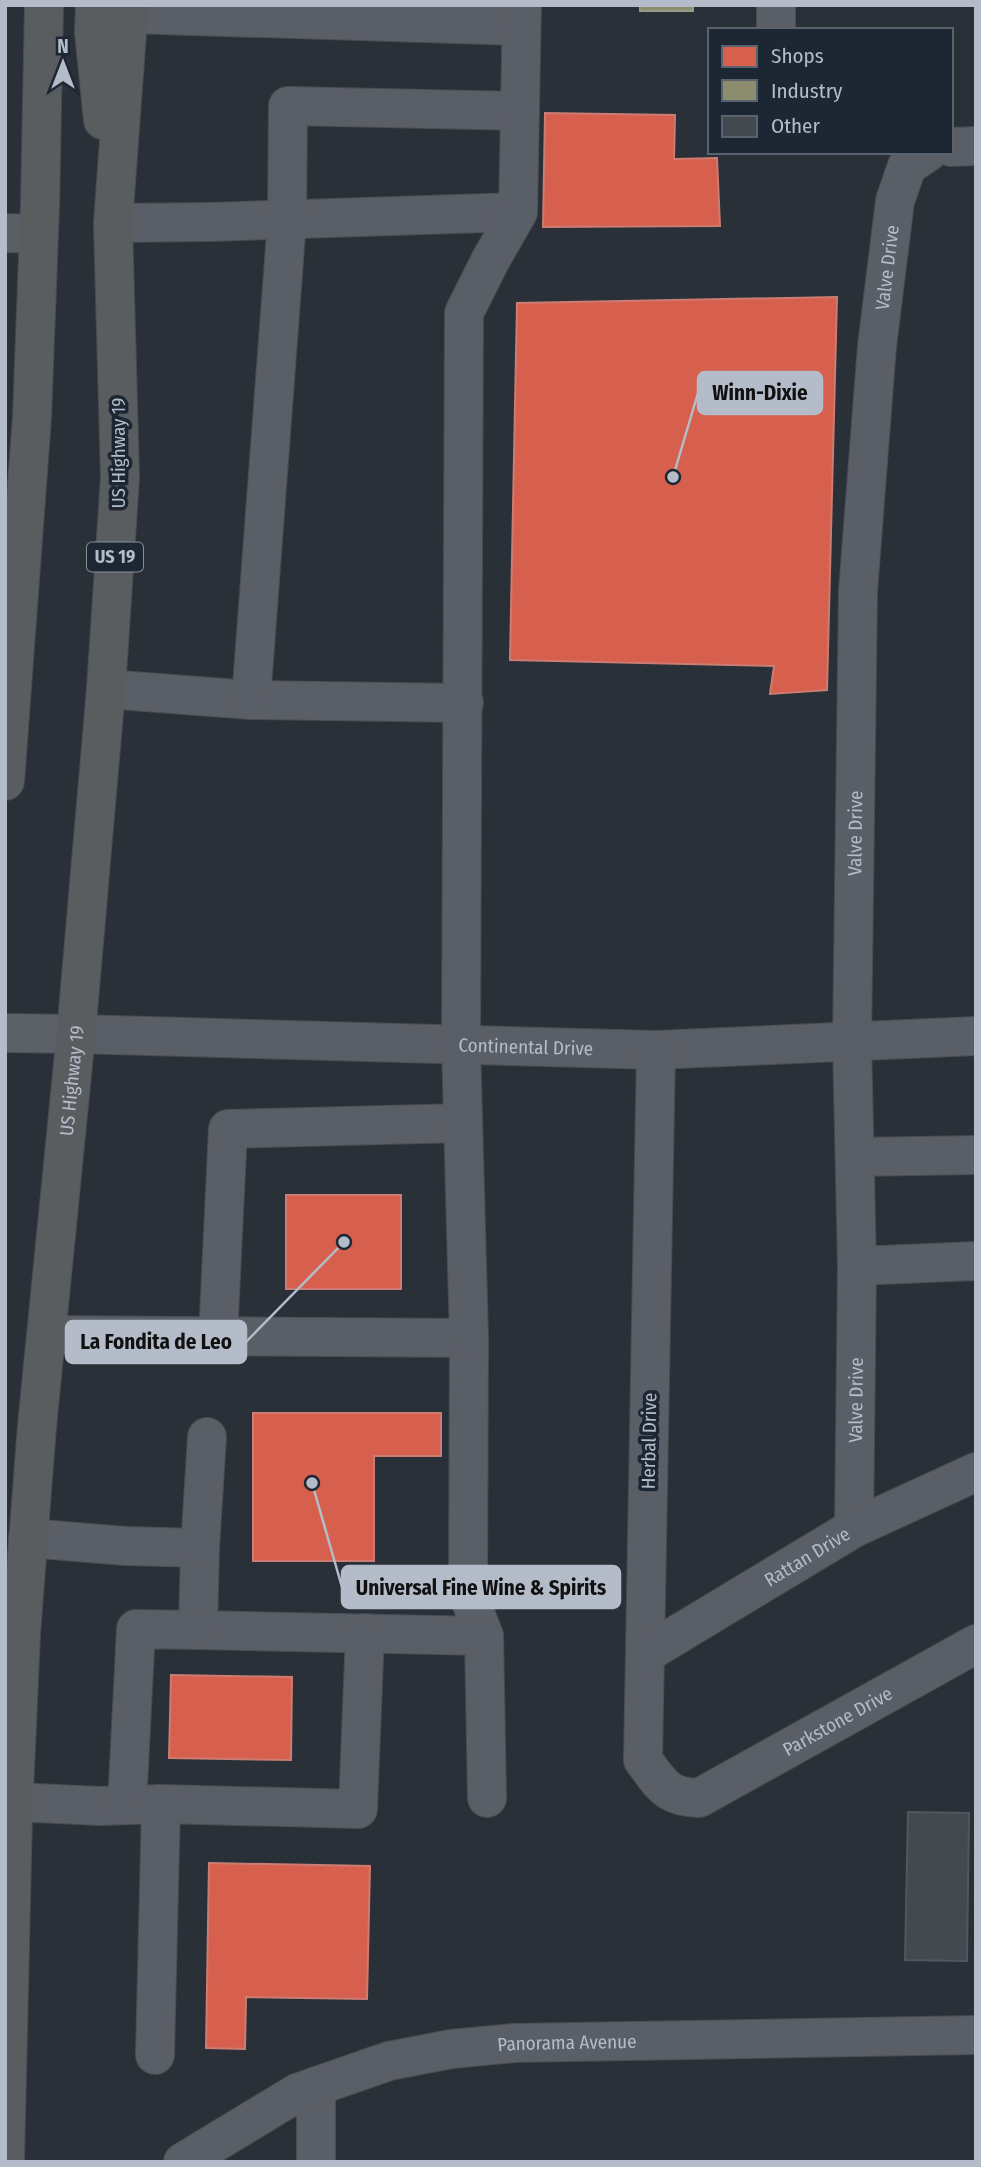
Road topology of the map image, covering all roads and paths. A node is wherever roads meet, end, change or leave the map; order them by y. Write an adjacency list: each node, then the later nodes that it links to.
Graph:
1 (44, 5): 12 (highway)
2 (117, 8): 3 (street); 11 (highway, US Highway 19)
3 (442, 14): 4 (street)
4 (522, 16): 5 (street)
5 (520, 111): 9 (street); 10 (street)
6 (976, 146): 7 (street)
7 (953, 147)
8 (925, 154): 21 (street, Valve Drive)
9 (518, 212): 10 (street); 16 (street)
10 (287, 220): 11 (street); 15 (street)
11 (113, 223): 14 (highway, US Highway 19 / US 19)
12 (22, 234): 13 (highway)
13 (8, 671): 17 (highway)
14 (106, 689): 15 (street); 19 (highway, US Highway 19 / US 19)
15 (251, 700): 16 (street)
16 (464, 703): 22 (street)
17 (5, 781)
18 (5, 1033): 19 (main road)
19 (76, 1034): 22 (street, Continental Drive); 29 (highway, US Highway 19 / US 19)
20 (976, 1036): 21 (street, Continental Drive)
21 (852, 1042): 23 (street, Continental Drive); 26 (street, Valve Drive)
22 (461, 1045): 23 (street, Continental Drive); 24 (street)
23 (656, 1050): 41 (street, Herbal Drive)
24 (463, 1124): 30 (street); 31 (street)
25 (976, 1155): 26 (street)
26 (855, 1157): 28 (street, Valve Drive)
27 (976, 1261): 28 (street)
28 (857, 1266): 34 (street, Valve Drive)
29 (46, 1335): 30 (street); 35 (highway, US Highway 19 / US 19)
30 (218, 1336): 31 (street)
31 (469, 1338): 39 (street)
32 (207, 1437): 36 (street)
33 (976, 1472): 34 (street, Rattan Drive)
34 (854, 1528): 41 (street, Rattan Drive)
35 (28, 1538): 36 (street); 44 (highway, US Highway 19 / US 19)
36 (200, 1548): 37 (street)
37 (198, 1630): 38 (street); 45 (street)
38 (365, 1633): 39 (street); 45 (street)
39 (484, 1636): 42 (street)
40 (976, 1644): 43 (street, Parkstone Drive)
41 (645, 1654): 43 (street, Herbal Drive)
42 (487, 1798)
43 (699, 1798)
44 (13, 1802): 45 (street); 49 (highway, US Highway 19 / US 19)
45 (144, 1805): 47 (street)
46 (976, 2035): 48 (street, Panorama Avenue)
47 (155, 2055)
48 (316, 2087): 50 (street, Panorama Avenue); 51 (street)
49 (5, 2158)
50 (183, 2162)
51 (316, 2162)

